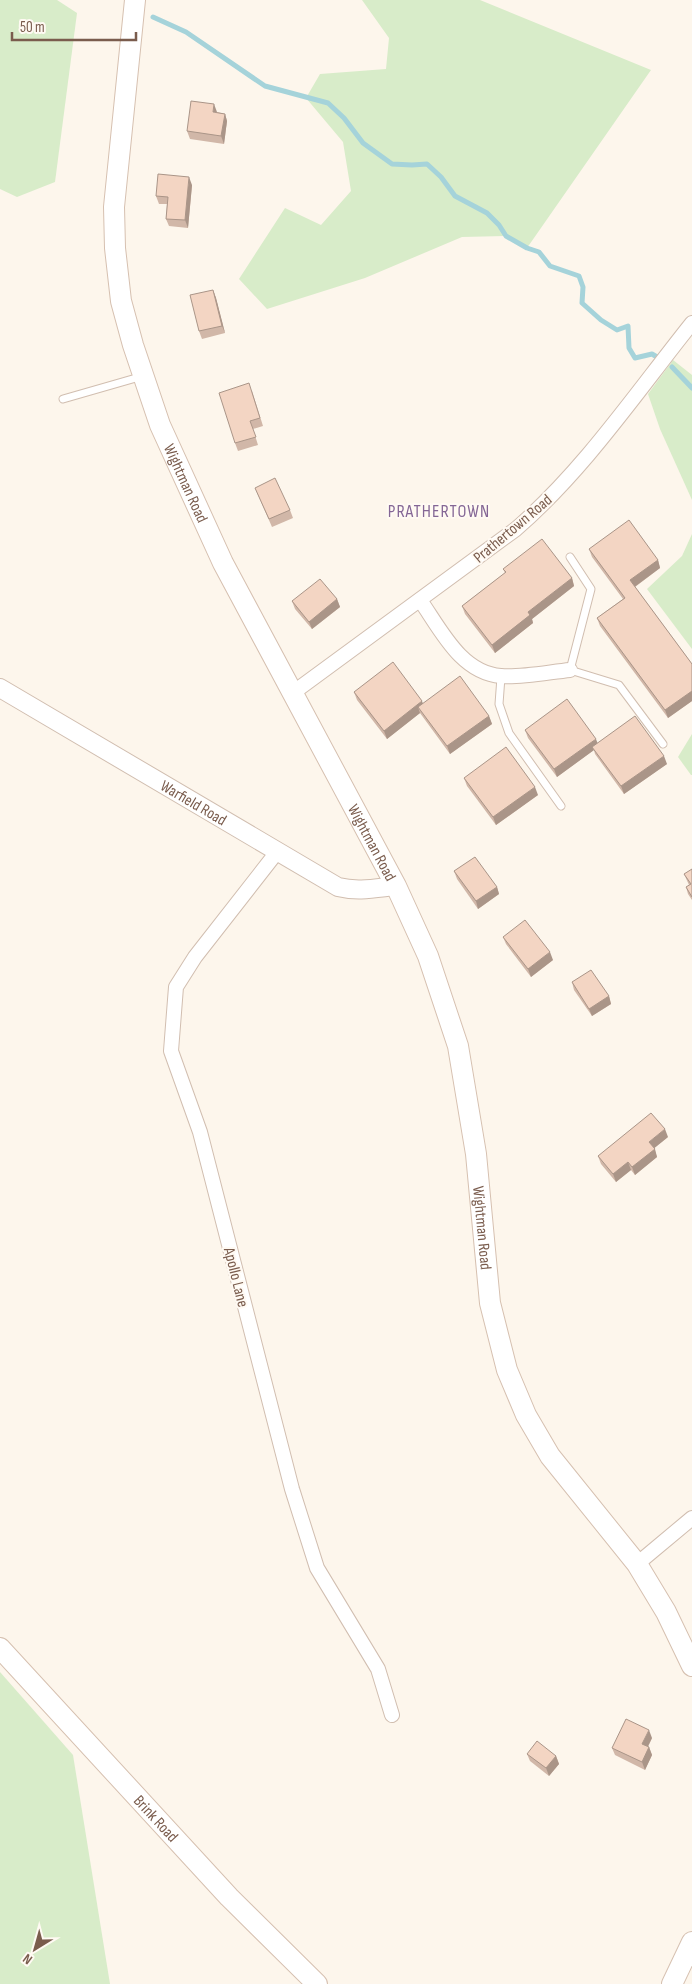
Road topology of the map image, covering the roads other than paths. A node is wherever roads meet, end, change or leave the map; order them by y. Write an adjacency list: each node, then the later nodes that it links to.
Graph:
1 (135, 0): 3 (main road, Wightman Road)
2 (692, 322): 6 (street, Prathertown Road)
3 (143, 376): 4 (lane); 10 (main road, Wightman Road)
4 (63, 399)
5 (570, 557): 7 (lane)
6 (420, 600): 8 (street); 10 (street, Prathertown Road)
7 (570, 670): 8 (street); 11 (lane)
8 (501, 676): 12 (lane)
9 (0, 688): 13 (street, Warfield Road)
10 (294, 692): 14 (main road, Wightman Road)
11 (664, 744)
12 (562, 806)
13 (277, 852): 14 (street, Warfield Road); 19 (street, Apollo Lane)
14 (396, 886): 16 (main road, Wightman Road)
15 (692, 1518): 16 (street)
16 (637, 1564): 18 (main road, Wightman Road)
17 (0, 1648): 21 (main road, Brink Road)
18 (692, 1666)
19 (392, 1715)
20 (692, 1942): 22 (main road)
21 (317, 1984)
22 (672, 1984)

